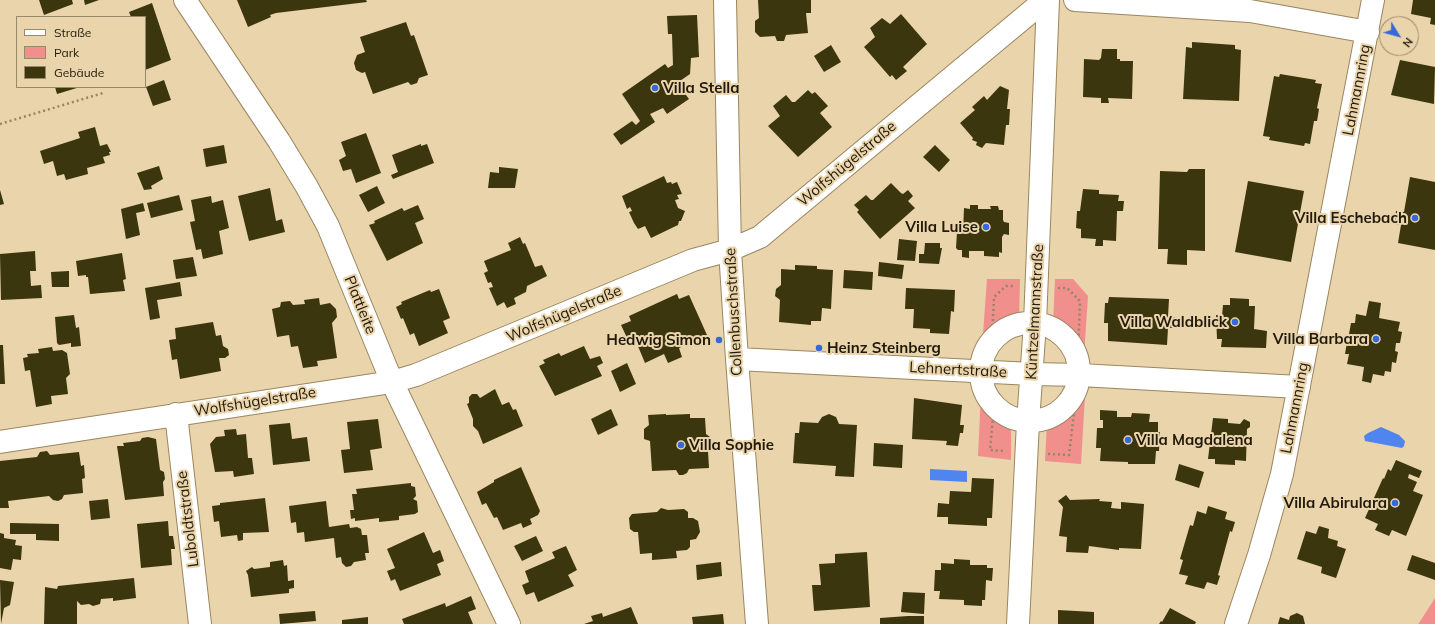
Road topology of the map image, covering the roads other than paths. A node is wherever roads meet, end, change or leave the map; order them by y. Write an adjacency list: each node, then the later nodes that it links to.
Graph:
1 (185, 0): 14 (street, Plattleite)
2 (725, 0): 8 (street, Collenbuschstraße)
3 (1046, 0): 8 (street, Wolfshügelstraße); 9 (street, Küntzelmannstraße)
4 (1075, 0): 6 (street)
5 (1373, 0): 7 (street, Lahmannring)
6 (1252, 6): 7 (street)
7 (1368, 32): 15 (street, Lahmannring)
8 (730, 250): 10 (street, Collenbuschstraße); 14 (street, Wolfshügelstraße)
9 (1035, 323): 11 (street); 12 (street, Küntzelmannstraße); 13 (street)
10 (737, 359): 11 (street, Lehnertstraße); 21 (street, Collenbuschstraße)
11 (981, 372): 12 (street, Lehnertstraße); 17 (street)
12 (1032, 374): 13 (street, Lehnertstraße); 17 (street, Küntzelmannstraße)
13 (1078, 374): 15 (street, Lehnertstraße); 17 (street)
14 (392, 382): 16 (street, Wolfshügelstraße); 20 (street, Plattleite)
15 (1299, 388): 23 (street, Lahmannring)
16 (176, 414): 18 (street, Wolfshügelstraße); 19 (street, Luboldtstraße)
17 (1028, 422): 22 (street, Küntzelmannstraße)
18 (0, 442)
19 (200, 624)
20 (509, 624)
21 (757, 624)
22 (1018, 624)
23 (1236, 624)

